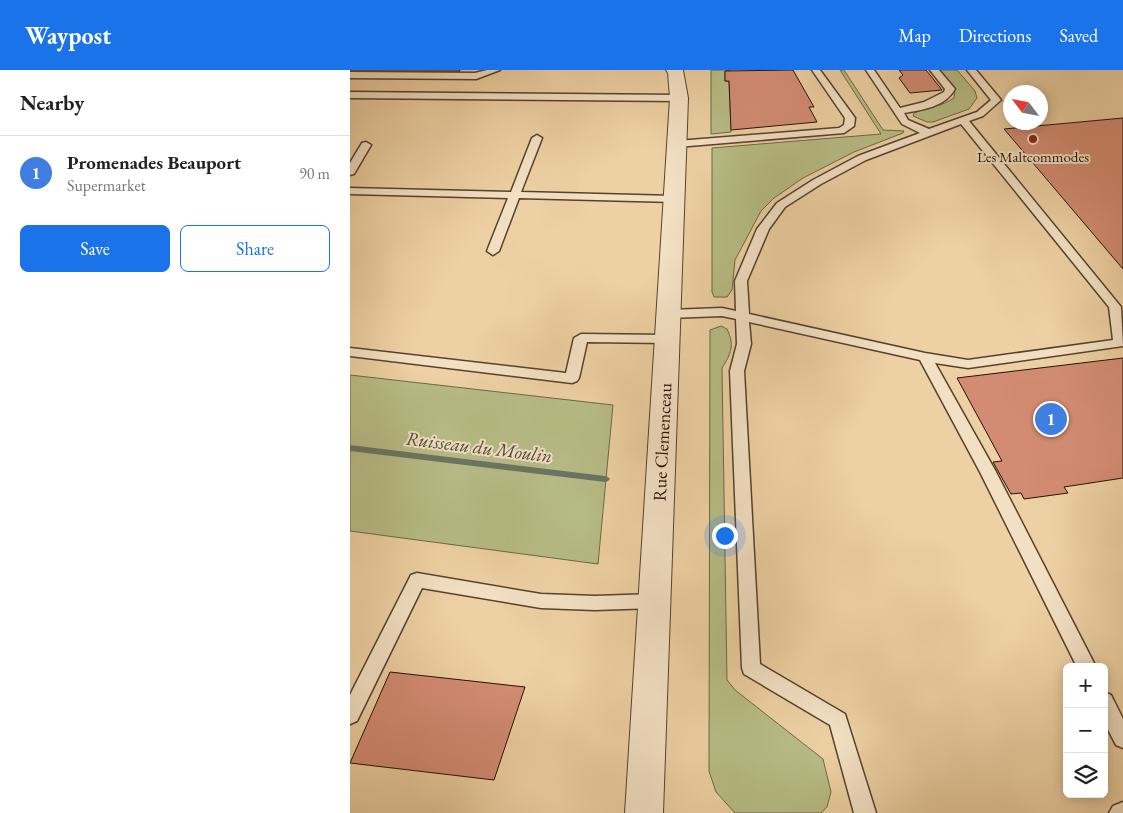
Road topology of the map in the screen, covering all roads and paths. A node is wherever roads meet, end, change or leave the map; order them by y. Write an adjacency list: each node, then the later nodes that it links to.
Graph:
1 (496, 70): 6 (lane)
2 (816, 70): 13 (lane)
3 (870, 70): 9 (lane)
4 (934, 70): 9 (lane)
5 (971, 70): 10 (lane)
6 (350, 75)
7 (677, 77): 8 (lane); 13 (street, Rue Clemenceau)
8 (350, 94)
9 (898, 112): 11 (lane)
10 (964, 120): 11 (lane); 23 (lane)
11 (929, 133): 20 (lane)
12 (537, 138): 17 (lane)
13 (677, 144): 18 (street, Rue Clemenceau)
14 (366, 145): 15 (lane)
15 (350, 172)
16 (350, 192): 17 (lane)
17 (515, 195): 18 (lane); 19 (lane)
18 (674, 199): 21 (street, Rue Clemenceau)
19 (493, 251)
20 (742, 316): 21 (lane); 23 (lane); 30 (lane)
21 (668, 326): 22 (lane); 24 (street, Rue Clemenceau)
22 (350, 352)
23 (925, 357): 25 (lane)
24 (655, 601): 27 (lane); 29 (street, Rue Clemenceau)
25 (1085, 663)
26 (1108, 708): 28 (lane)
27 (350, 715)
28 (1123, 739)
29 (644, 813)
30 (865, 813)

